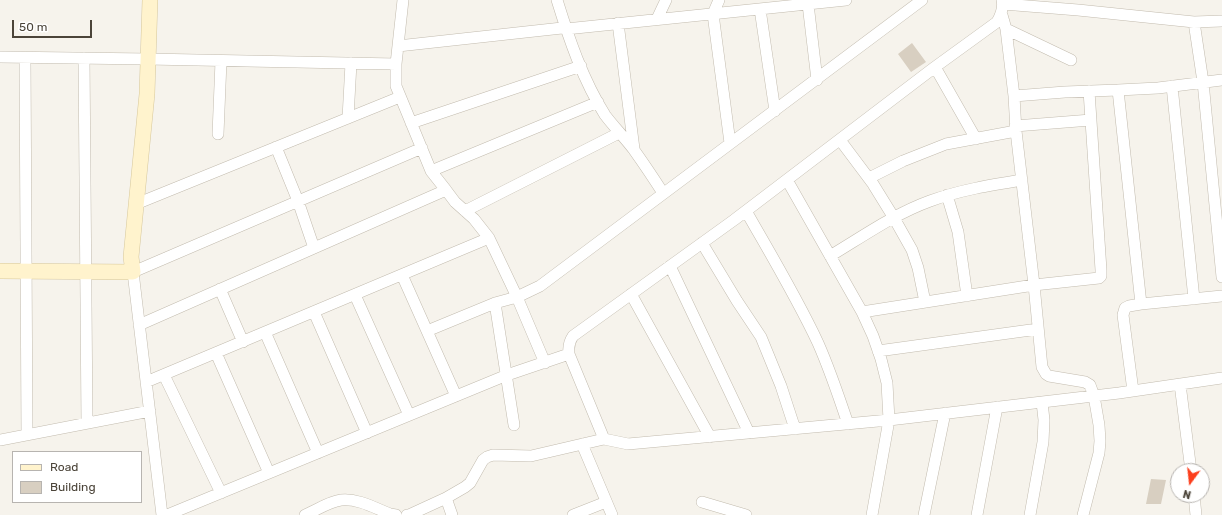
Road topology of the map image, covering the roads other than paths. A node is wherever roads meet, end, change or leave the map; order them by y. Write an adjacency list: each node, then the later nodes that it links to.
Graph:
1 (150, 0): 23 (street)
2 (403, 0): 19 (street)
3 (557, 0): 17 (street)
4 (666, 0): 13 (street)
5 (719, 0): 12 (street)
6 (846, 0): 9 (street)
7 (922, 0): 30 (street)
8 (776, 4): 9 (street); 11 (street)
9 (808, 4): 30 (street)
10 (1002, 6): 15 (street); 18 (street); 29 (street)
11 (760, 9): 12 (street); 39 (street)
12 (713, 14): 13 (street); 48 (street)
13 (658, 19): 16 (street)
14 (1222, 21): 15 (street)
15 (1194, 22): 32 (street)
16 (618, 23): 17 (street); 51 (street)
17 (566, 29): 19 (street); 28 (street)
18 (1006, 29): 24 (street); 36 (street)
19 (398, 46): 27 (street)
20 (0, 58): 21 (street)
21 (25, 58): 22 (street); 70 (street)
22 (84, 58): 23 (street); 71 (street)
23 (148, 59): 25 (street); 60 (street)
24 (1071, 60)
25 (221, 61): 26 (street); 45 (street)
26 (351, 63): 27 (street); 40 (street)
27 (396, 64): 37 (street)
28 (581, 66): 38 (street); 42 (street)
29 (935, 67): 46 (street); 47 (street)
30 (817, 80): 39 (street)
31 (1222, 80): 32 (street)
32 (1203, 82): 33 (street); 74 (street)
33 (1172, 86): 34 (street); 82 (street)
34 (1118, 90): 35 (street); 85 (street)
35 (1089, 91): 36 (street); 41 (street)
36 (1014, 96): 43 (street)
37 (400, 97): 40 (street); 42 (street)
38 (598, 102): 44 (street); 52 (street)
39 (775, 111): 48 (street)
40 (348, 118): 49 (street)
41 (1091, 120): 43 (street); 75 (street)
42 (411, 123): 50 (street)
43 (1016, 129): 46 (street); 55 (street)
44 (619, 133): 51 (street); 61 (street)
45 (218, 134)
46 (976, 139): 53 (street)
47 (840, 140): 53 (street); 54 (street)
48 (730, 143): 57 (street)
49 (276, 147): 59 (street); 60 (street)
50 (422, 148): 52 (street); 59 (street)
51 (634, 150): 57 (street)
52 (431, 171): 56 (street)
53 (869, 178): 63 (street)
54 (787, 180): 62 (street); 67 (street)
55 (1022, 180): 58 (street); 75 (street)
56 (446, 190): 61 (street); 66 (street)
57 (663, 193): 81 (street)
58 (948, 195): 63 (street); 79 (street)
59 (298, 201): 66 (street); 72 (street)
60 (136, 204): 72 (street)
61 (465, 211): 64 (street)
62 (746, 211): 65 (street); 113 (street)
63 (894, 218): 67 (street); 83 (street)
64 (489, 238): 73 (street); 81 (street)
65 (702, 243): 68 (street); 114 (street)
66 (314, 248): 76 (street)
67 (830, 256): 87 (street)
68 (670, 266): 77 (street); 116 (street)
69 (0, 271): 70 (street)
70 (26, 271): 71 (street); 117 (street)
71 (86, 271): 72 (street); 111 (street)
72 (133, 272): 88 (street)
73 (402, 275): 78 (street); 90 (street)
74 (1222, 277)
75 (1034, 285): 79 (street); 89 (street)
76 (220, 289): 88 (street); 92 (street)
77 (631, 294): 95 (street); 118 (street)
78 (355, 295): 86 (street); 109 (street)
79 (967, 296): 83 (street)
80 (1222, 296): 82 (street)
81 (516, 297): 84 (street); 96 (street)
82 (1194, 299): 85 (street)
83 (925, 302): 87 (street)
84 (495, 303): 90 (street); 98 (street)
85 (1141, 304): 102 (street)
86 (314, 312): 91 (street); 115 (street)
87 (862, 312): 93 (street)
88 (139, 325): 100 (street)
89 (1038, 329): 93 (street); 104 (street)
90 (427, 331): 103 (street)
91 (265, 332): 92 (street); 122 (street)
92 (242, 342): 94 (street)
93 (878, 351): 110 (street)
94 (216, 353): 97 (street); 124 (street)
95 (569, 354): 96 (street); 119 (street)
96 (545, 363): 98 (street)
97 (164, 375): 100 (street); 125 (street)
98 (507, 375): 103 (street); 112 (street)
99 (1222, 378): 101 (street)
100 (146, 382): 107 (street)
101 (1180, 384): 102 (street); 123 (street)
102 (1133, 391): 104 (street)
103 (456, 396): 109 (street)
104 (1094, 396): 105 (street); 144 (street)
105 (1042, 402): 106 (street); 143 (street)
106 (997, 407): 108 (street); 142 (street)
107 (150, 411): 111 (street); 131 (street)
108 (944, 414): 110 (street); 141 (street)
109 (409, 415): 115 (street)
110 (889, 420): 113 (street); 140 (street)
111 (87, 423): 117 (street)
112 (514, 424)
113 (848, 424): 114 (street)
114 (795, 429): 116 (street)
115 (367, 433): 122 (street)
116 (749, 433): 118 (street)
117 (27, 435): 120 (street)
118 (710, 436): 119 (street)
119 (604, 439): 121 (street)
120 (0, 440)
121 (582, 444): 126 (street); 127 (street)
122 (318, 453): 124 (street)
123 (1190, 463)
124 (270, 473): 125 (street)
125 (221, 493): 132 (street)
126 (446, 498): 135 (street); 136 (street)
127 (606, 502): 137 (street); 138 (street)
128 (702, 502): 139 (street)
129 (1195, 503): 145 (street)
130 (321, 512): 133 (street); 134 (street)
131 (162, 515)
132 (167, 515)
133 (305, 515)
134 (396, 515)
135 (407, 515)
136 (452, 515)
137 (573, 515)
138 (612, 515)
139 (746, 515)
140 (872, 515)
141 (924, 515)
142 (977, 515)
143 (1030, 515)
144 (1083, 515)
145 (1196, 515)

